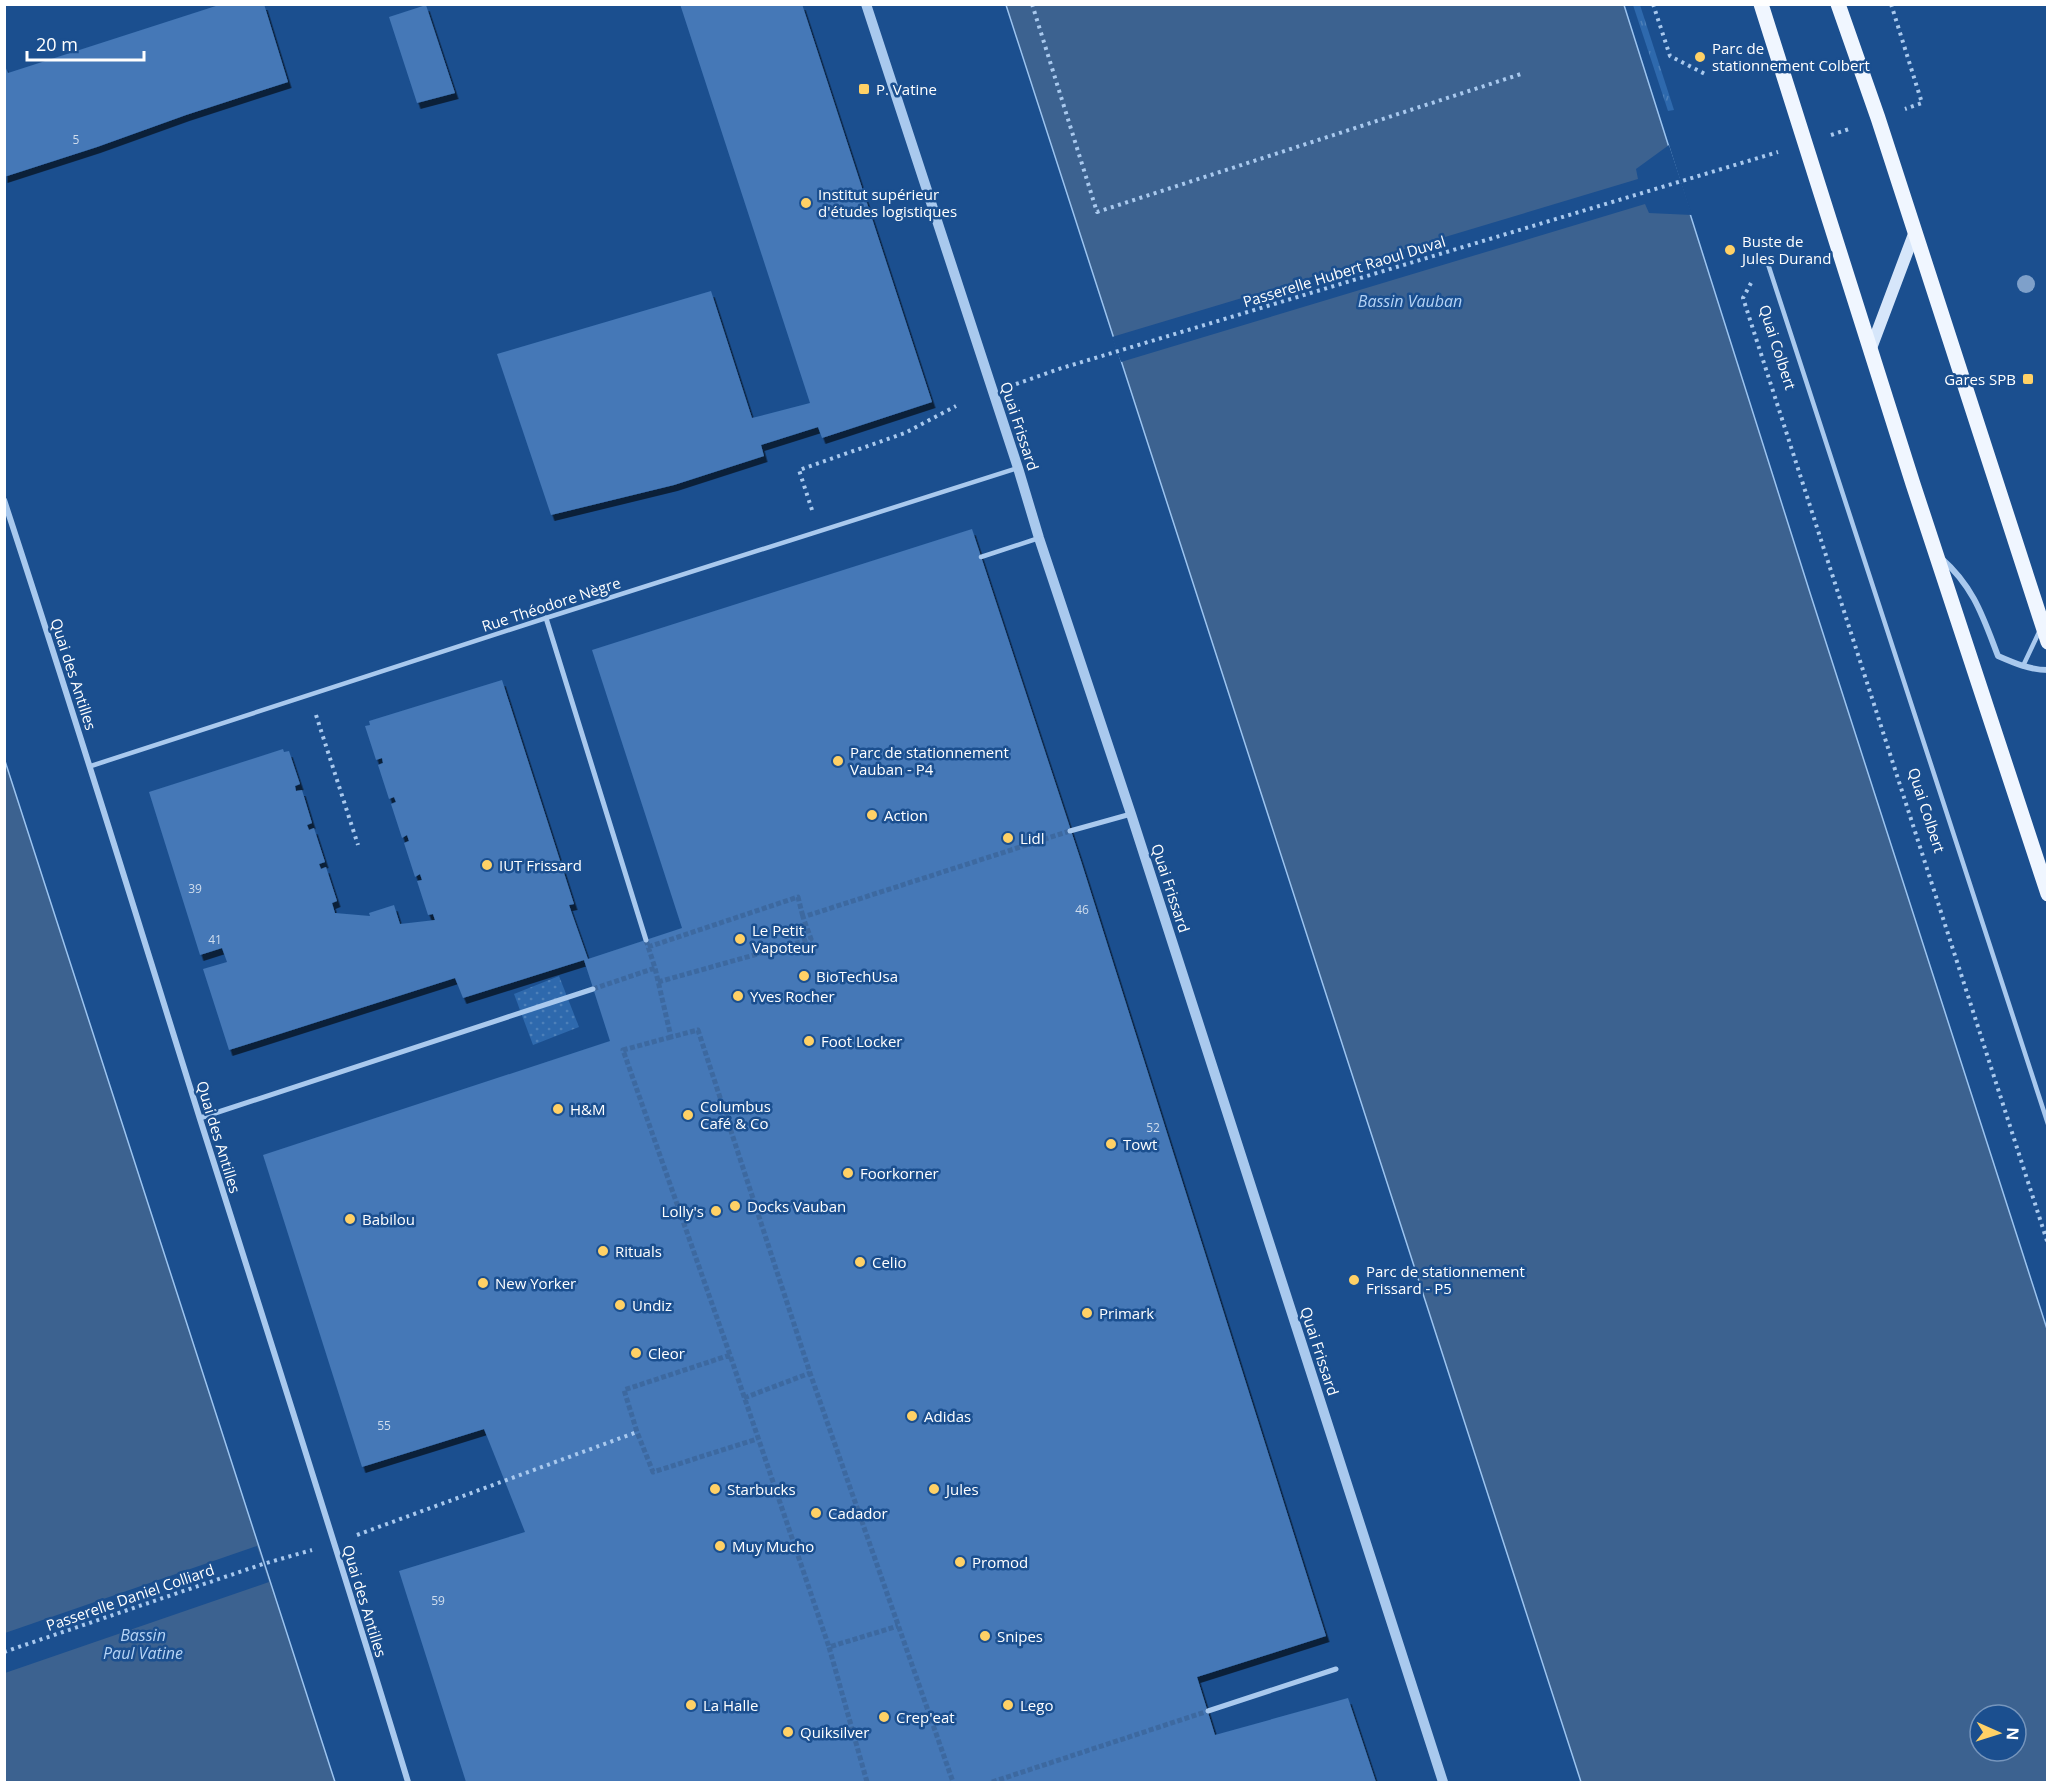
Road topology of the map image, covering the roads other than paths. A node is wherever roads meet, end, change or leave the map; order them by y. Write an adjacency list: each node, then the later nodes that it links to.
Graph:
1 (866, 4): 7 (street, Quai Frissard)
2 (1761, 4): 6 (main road)
3 (1838, 4): 4 (main road)
4 (1914, 234): 6 (main road); 13 (main road)
5 (1767, 261): 24 (lane, Quai Colbert)
6 (1870, 351): 10 (main road)
7 (1018, 468): 9 (street, Quai Frissard); 12 (lane, Rue Théodore Nègre)
8 (4, 500): 17 (street, Quai des Antilles)
9 (1039, 538): 11 (lane); 18 (street, Quai Frissard)
10 (1936, 554): 15 (street); 20 (main road)
11 (981, 557)
12 (546, 618): 17 (lane, Rue Théodore Nègre); 21 (street)
13 (2046, 626): 14 (main road); 15 (lane)
14 (2048, 642)
15 (2023, 666): 16 (street)
16 (2048, 670)
17 (91, 766): 23 (street, Quai des Antilles)
18 (1131, 814): 19 (street); 28 (street, Quai Frissard)
19 (1070, 831)
20 (2048, 894)
21 (646, 940)
22 (593, 989): 23 (street)
23 (200, 1118): 27 (street, Quai des Antilles)
24 (2048, 1124)
25 (1336, 1669): 26 (street)
26 (1208, 1711)
27 (408, 1782)
28 (1443, 1782)

